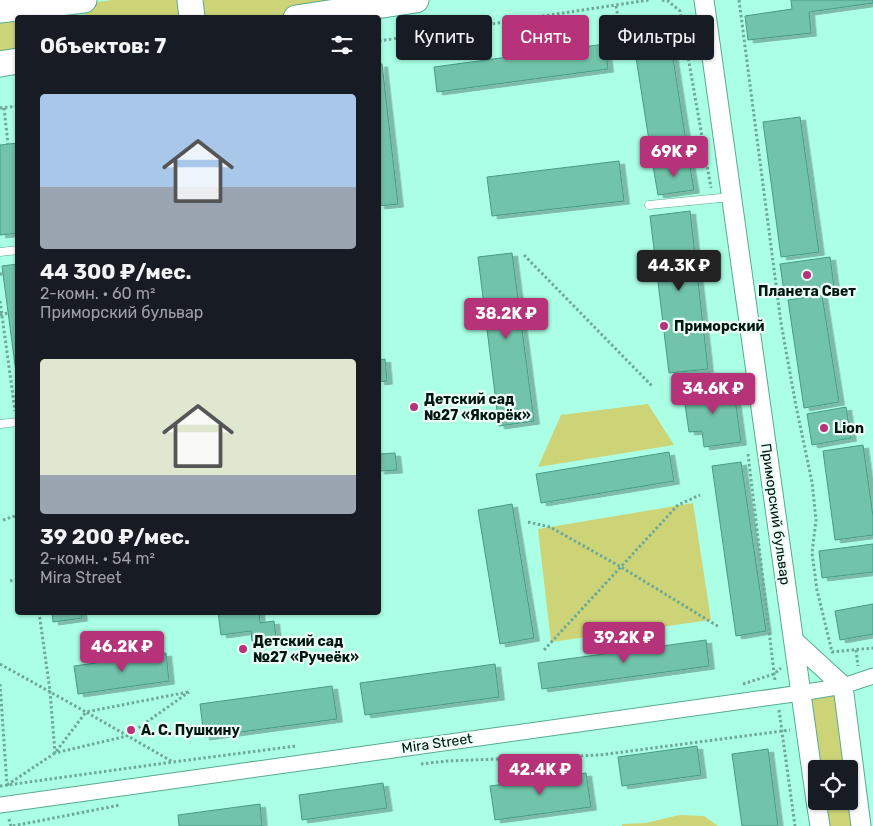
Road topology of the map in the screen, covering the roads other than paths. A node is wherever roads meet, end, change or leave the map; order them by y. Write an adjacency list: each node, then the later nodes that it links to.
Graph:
1 (79, 0): 2 (main road); 6 (main road); 7 (main road)
2 (84, 0)
3 (190, 0): 8 (main road)
4 (416, 0): 9 (main road)
5 (704, 0): 12 (street, Приморский бульвар)
6 (2, 7)
7 (81, 15)
8 (192, 15)
9 (316, 15)
10 (15, 62): 11 (main road)
11 (0, 64)
12 (722, 198): 13 (lane); 18 (street, Приморский бульвар)
13 (649, 205)
14 (15, 250): 15 (lane)
15 (0, 252)
16 (15, 423): 17 (lane)
17 (0, 424)
18 (794, 641): 20 (street); 21 (street, Приморский бульвар)
19 (873, 676): 20 (street, Mira Street)
20 (843, 686): 21 (street, Mira Street); 26 (street)
21 (801, 693): 22 (street, Приморский бульвар); 23 (street, Mira Street)
22 (810, 760)
23 (0, 805)
24 (817, 810): 25 (street, Приморский бульвар)
25 (820, 826)
26 (861, 826)

